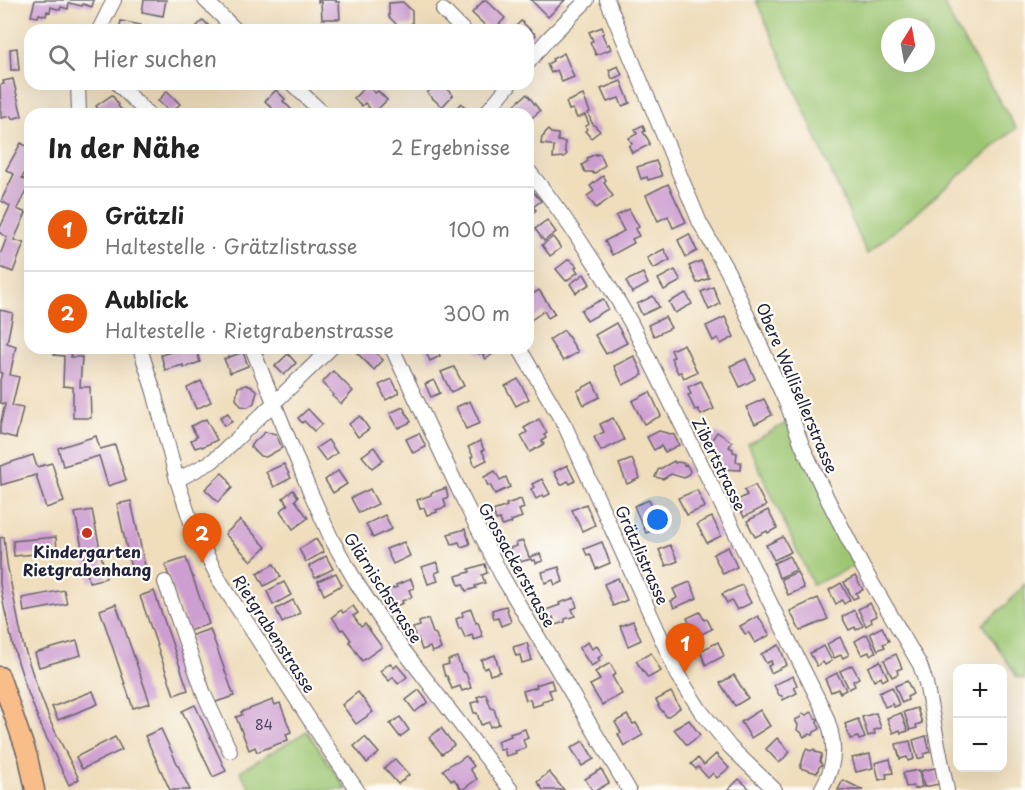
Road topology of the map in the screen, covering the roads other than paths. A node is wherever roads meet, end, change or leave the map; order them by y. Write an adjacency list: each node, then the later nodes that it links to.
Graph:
1 (114, 0): 6 (street)
2 (205, 0): 7 (street)
3 (587, 0): 9 (street)
4 (607, 0): 35 (street, Obere Wallisellerstrasse)
5 (443, 10): 8 (street)
6 (102, 24)
7 (230, 24)
8 (458, 24)
9 (534, 56)
10 (78, 90): 14 (street)
11 (124, 90): 15 (street)
12 (298, 90): 16 (street)
13 (505, 90): 17 (street)
14 (79, 108)
15 (142, 108)
16 (318, 108)
17 (490, 108)
18 (534, 177): 34 (street, Zibertstrasse)
19 (143, 354): 25 (street, Rietgrabenstrasse)
20 (254, 354): 24 (street, Glärnischstrasse)
21 (325, 354): 24 (street)
22 (395, 354): 32 (street, Grossackerstrasse)
23 (523, 354): 33 (street, Grätzlistrasse)
24 (274, 402): 25 (street); 31 (street, Glärnischstrasse)
25 (177, 480): 30 (street, Rietgrabenstrasse)
26 (165, 582): 28 (street)
27 (0, 676): 29 (main road)
28 (230, 751)
29 (35, 790)
30 (357, 790)
31 (511, 790)
32 (629, 790)
33 (775, 790)
34 (821, 790)
35 (947, 790)

